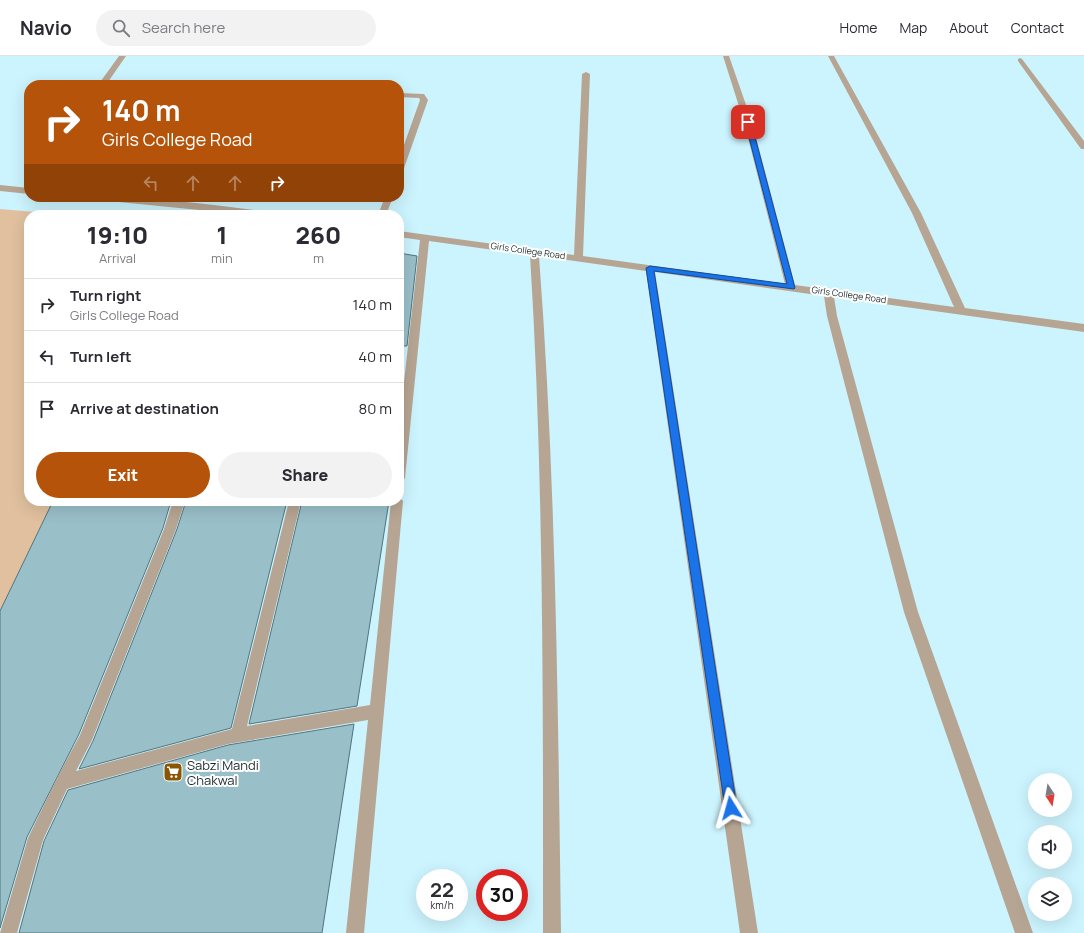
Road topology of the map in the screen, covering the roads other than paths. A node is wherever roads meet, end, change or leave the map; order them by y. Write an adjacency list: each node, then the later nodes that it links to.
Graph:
1 (123, 56): 6 (street)
2 (726, 56): 19 (street)
3 (830, 56): 21 (street)
4 (1020, 60): 8 (street)
5 (586, 74): 17 (street)
6 (106, 80)
7 (404, 95): 9 (street)
8 (1084, 147)
9 (404, 157)
10 (0, 188): 11 (street)
11 (24, 190)
12 (141, 202): 13 (street)
13 (209, 210)
14 (404, 235): 15 (street, Girls College Road)
15 (425, 237): 16 (street, Girls College Road); 23 (street)
16 (534, 252): 17 (street, Girls College Road); 32 (street)
17 (578, 258): 18 (street, Girls College Road)
18 (650, 268): 19 (street, Girls College Road); 33 (street)
19 (791, 288): 20 (street, Girls College Road)
20 (828, 292): 21 (street, Girls College Road); 34 (street)
21 (961, 311): 22 (street, Girls College Road)
22 (1084, 328)
23 (404, 432)
24 (177, 506): 29 (street)
25 (294, 506): 28 (street)
26 (396, 506): 27 (street)
27 (376, 711): 28 (street); 31 (street)
28 (238, 735): 29 (street)
29 (62, 783): 30 (street)
30 (8, 933)
31 (355, 933)
32 (552, 933)
33 (749, 933)
34 (1024, 933)

